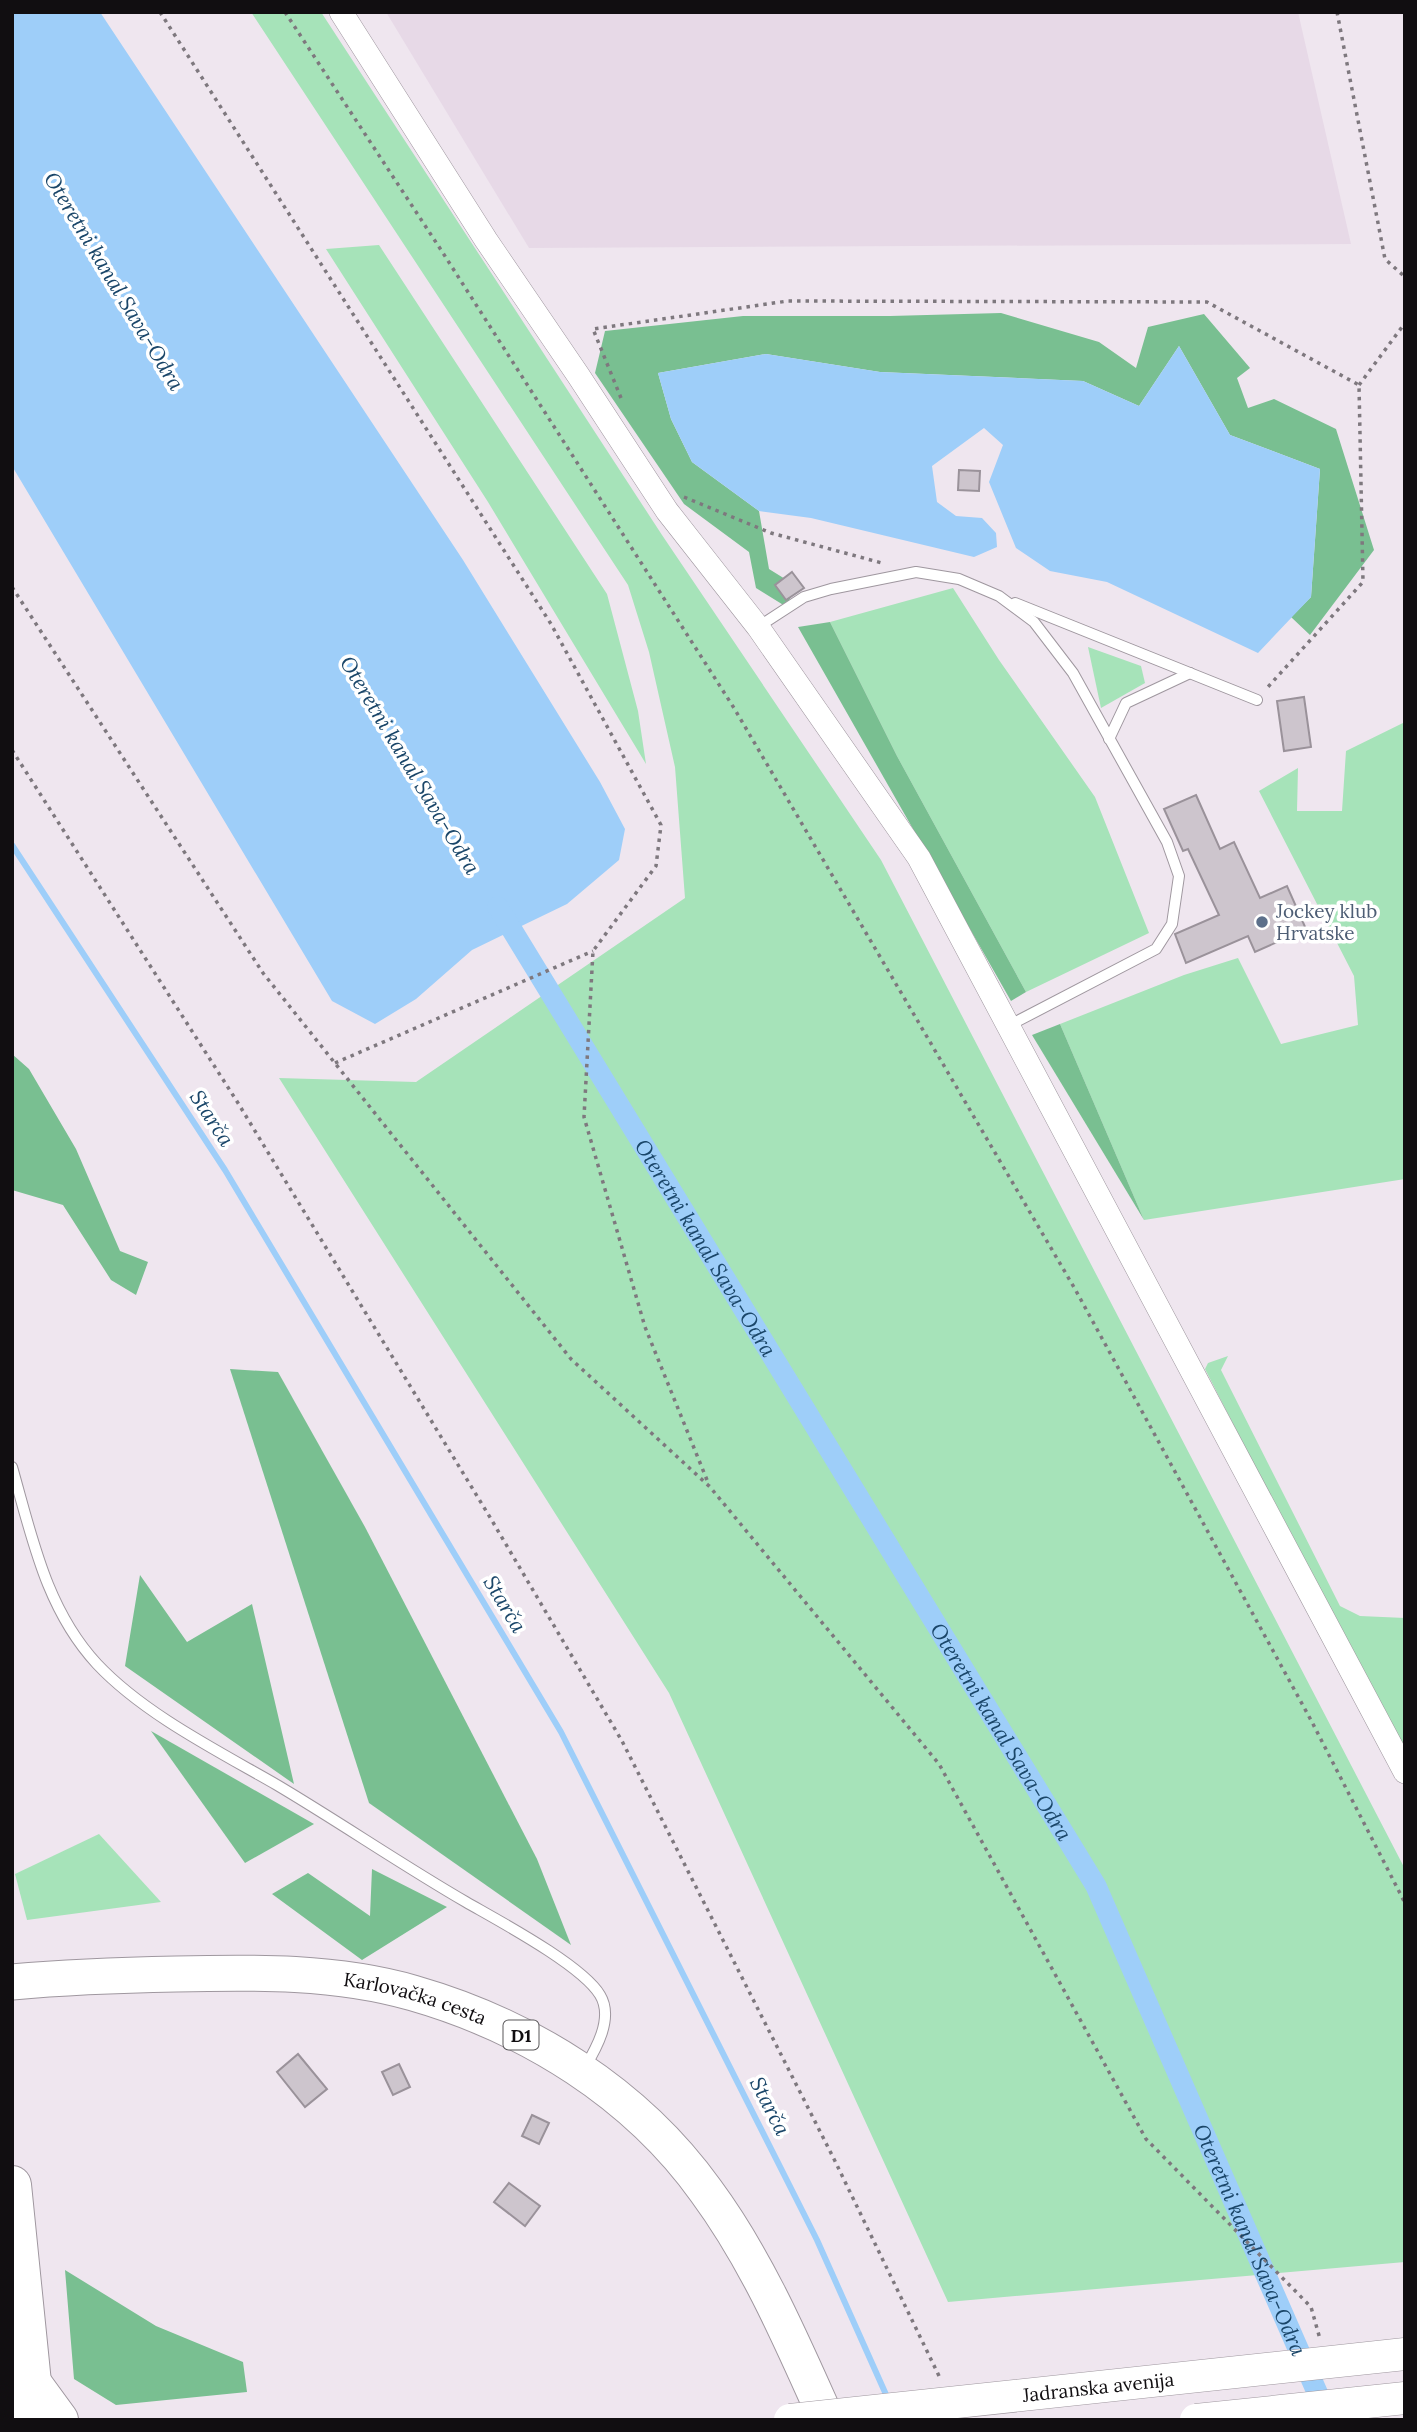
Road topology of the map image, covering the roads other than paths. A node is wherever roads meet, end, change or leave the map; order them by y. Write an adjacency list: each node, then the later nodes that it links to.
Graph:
1 (341, 12): 3 (street)
2 (999, 596): 3 (lane); 4 (lane); 6 (lane)
3 (758, 627): 7 (street)
4 (1190, 673): 5 (lane); 6 (lane)
5 (1256, 700)
6 (1109, 739): 7 (lane)
7 (1008, 1026): 9 (street)
8 (12, 1467): 11 (lane)
9 (1405, 1772)
10 (12, 1982): 11 (main road, Karlovačka cesta / D1)
11 (582, 2071): 19 (main road, Karlovačka cesta / D1)
12 (12, 2185): 14 (highway)
13 (1405, 2354): 18 (main road, Jadranska avenija, bridge)
14 (32, 2383): 16 (highway); 17 (highway)
15 (1405, 2398): 20 (main road, bridge)
16 (24, 2420)
17 (59, 2420)
18 (790, 2420)
19 (827, 2420)
20 (1196, 2420)

